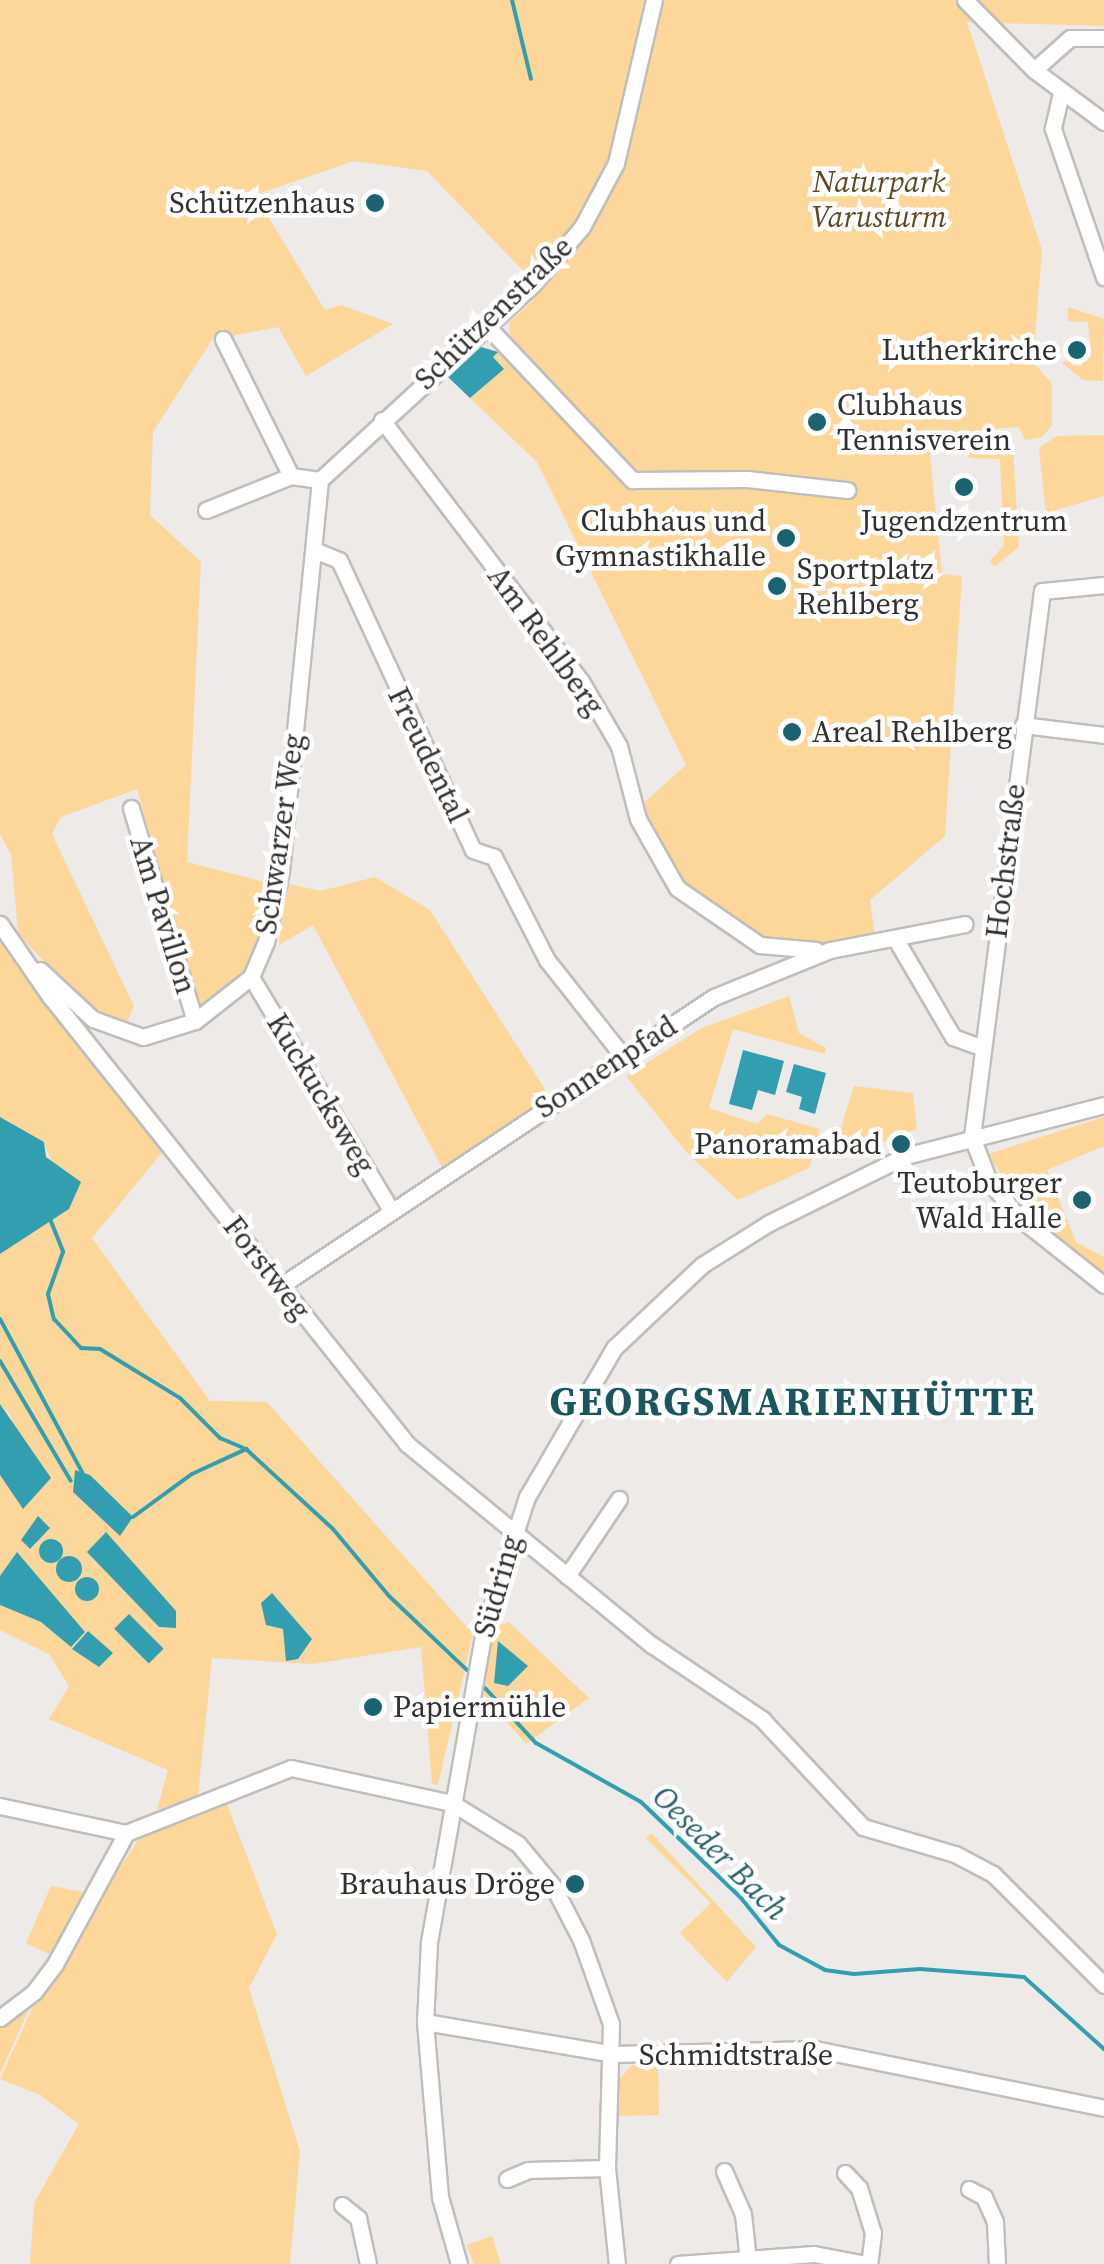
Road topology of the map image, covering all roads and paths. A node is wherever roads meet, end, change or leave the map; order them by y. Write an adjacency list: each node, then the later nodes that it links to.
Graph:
1 (654, 0): 8 (street, Schützenstraße)
2 (965, 0): 4 (street)
3 (1104, 38): 4 (street)
4 (1034, 70): 5 (street)
5 (1061, 92): 6 (street); 7 (street)
6 (1104, 122)
7 (1104, 277)
8 (486, 326): 10 (street, Schützenstraße); 13 (street)
9 (223, 340): 11 (street)
10 (382, 420): 12 (street, Schützenstraße); 23 (street, Am Rehlberg)
11 (290, 476): 12 (street); 14 (street)
12 (320, 480): 15 (street, Schwarzer Weg)
13 (847, 490)
14 (206, 510)
15 (314, 550): 25 (street, Schwarzer Weg); 28 (street, Freudental)
16 (1104, 585): 17 (street, Hochstraße)
17 (1024, 725): 18 (street); 27 (street, Hochstraße)
18 (1104, 735)
19 (131, 808): 26 (street, Am Pavillon)
20 (965, 924): 22 (street, Sonnenpfad)
21 (2, 925): 24 (street, Forstweg)
22 (895, 938): 23 (street, Sonnenpfad); 27 (street)
23 (830, 950): 28 (street, Sonnenpfad)
24 (28, 958): 26 (street, Schwarzer Weg); 32 (street, Forstweg)
25 (251, 978): 26 (street, Schwarzer Weg); 31 (street, Kuckucksweg)
26 (195, 1021)
27 (983, 1048): 30 (street, Hochstraße)
28 (622, 1055): 31 (street, Sonnenpfad)
29 (1104, 1105): 30 (street, Südring)
30 (972, 1137): 33 (street); 35 (street, Südring)
31 (391, 1210): 32 (street, Sonnenpfad)
32 (282, 1285): 35 (street, Forstweg)
33 (1104, 1285)
34 (619, 1498): 36 (street)
35 (512, 1530): 36 (street, Forstweg); 37 (street, Südring)
36 (567, 1576): 40 (street, Forstweg)
37 (452, 1803): 39 (street); 42 (street, Südring); 43 (street)
38 (0, 1806): 39 (street)
39 (126, 1834): 41 (street)
40 (1104, 1985)
41 (0, 2018)
42 (425, 2022): 43 (street, Schmidtstraße); 53 (street, Südring)
43 (614, 2054): 44 (street, Schmidtstraße); 45 (street)
44 (1104, 2108)
45 (607, 2168): 48 (street); 54 (street)
46 (724, 2171): 51 (street)
47 (845, 2173): 56 (street)
48 (507, 2179)
49 (970, 2189): 57 (street)
50 (342, 2204): 52 (street)
51 (748, 2259): 55 (street); 56 (street)
52 (368, 2264)
53 (459, 2264)
54 (616, 2264)
55 (678, 2264)
56 (868, 2264)
57 (997, 2264)

